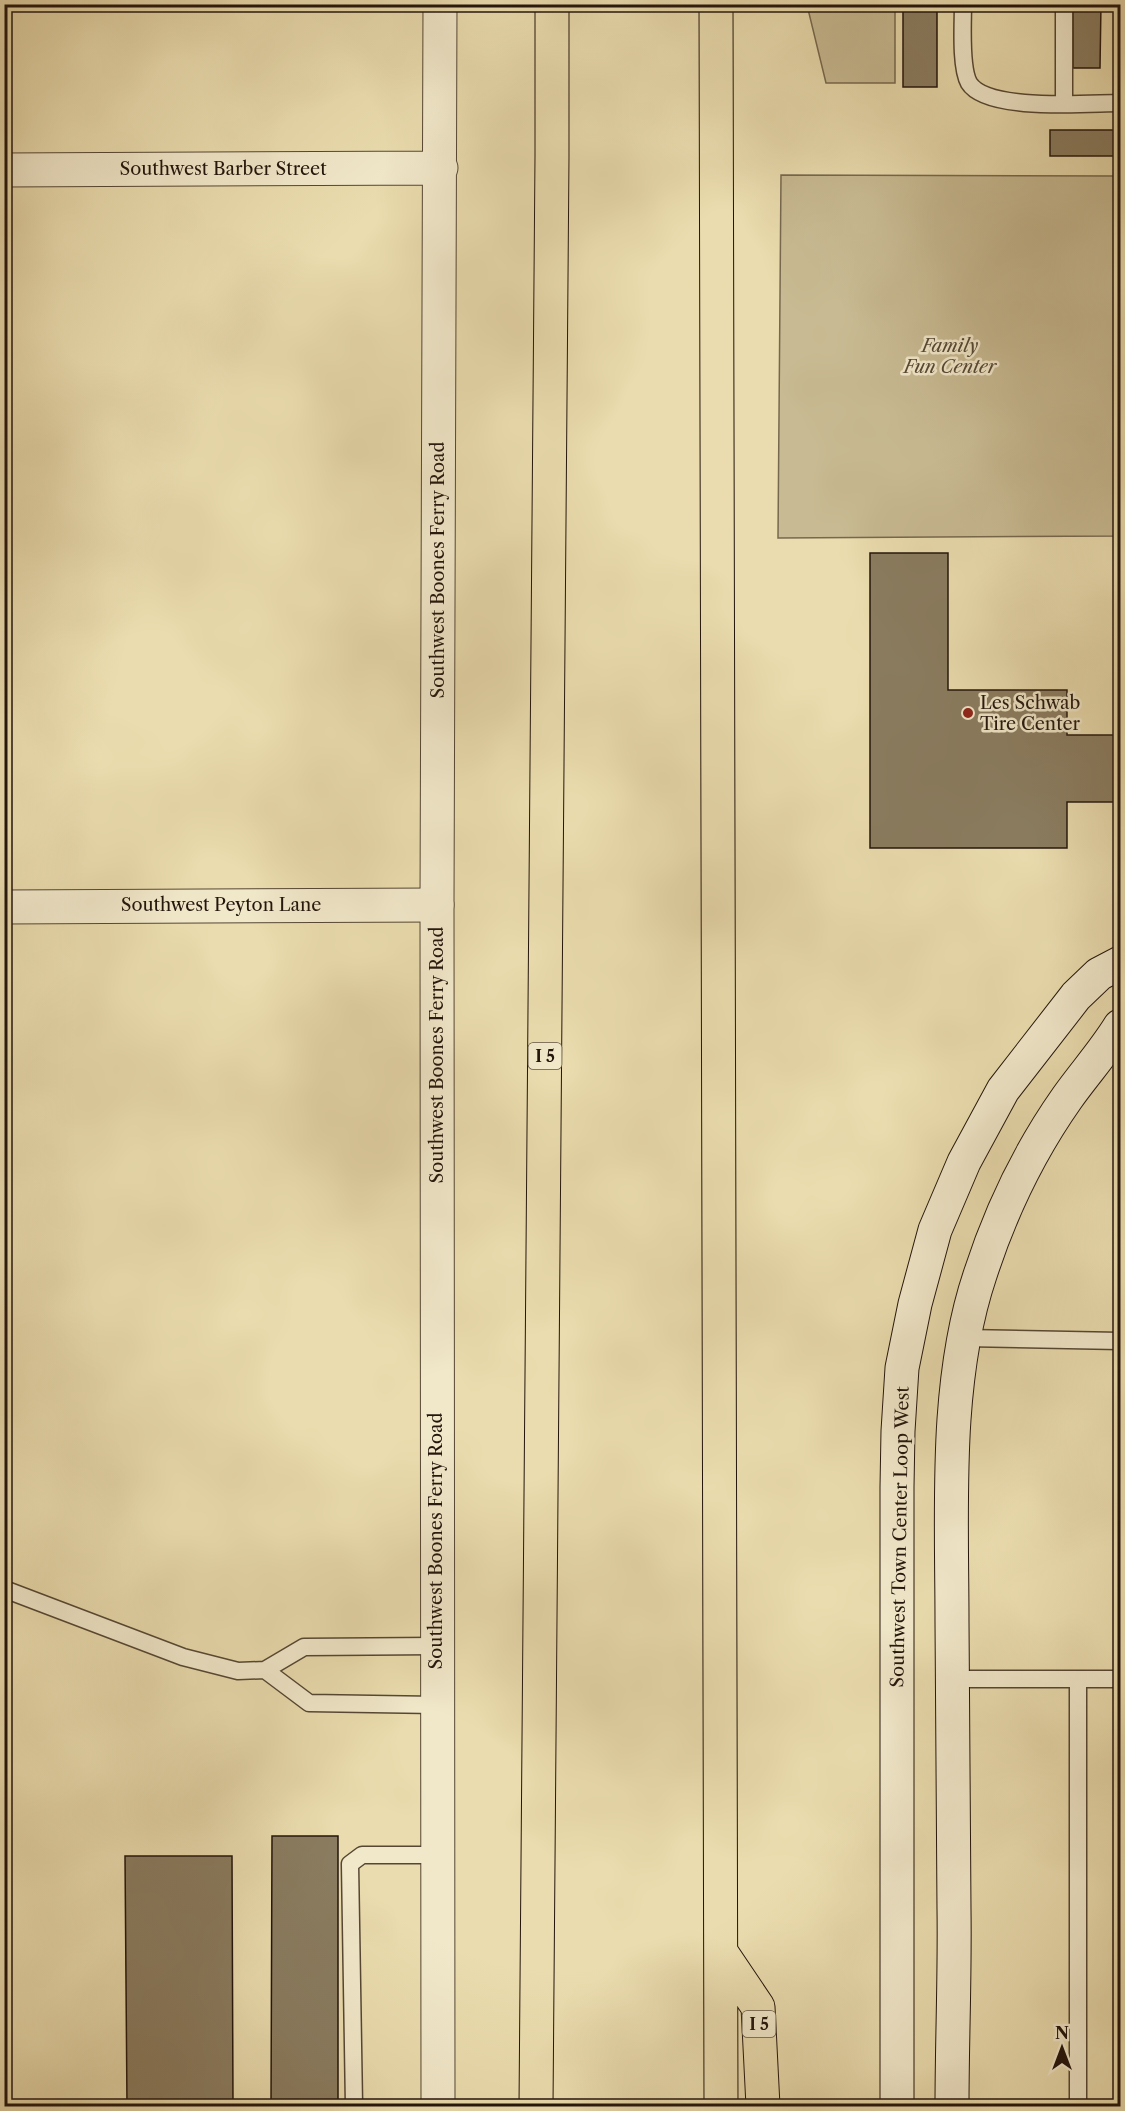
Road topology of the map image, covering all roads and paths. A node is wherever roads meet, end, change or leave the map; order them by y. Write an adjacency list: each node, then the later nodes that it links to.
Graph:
1 (440, 4): 8 (street, Southwest Boones Ferry Road)
2 (552, 4): 27 (highway, I 5)
3 (716, 4): 24 (highway, I 5)
4 (963, 4): 6 (lane)
5 (1064, 4): 6 (lane)
6 (1064, 103): 7 (lane)
7 (1120, 103)
8 (441, 168): 9 (street, Southwest Barber Street); 10 (street, Southwest Boones Ferry Road)
9 (4, 170)
10 (437, 905): 11 (street, Southwest Peyton Lane); 17 (street, Southwest Boones Ferry Road)
11 (4, 907)
12 (1120, 963): 30 (street, Southwest Town Center Loop West)
13 (1120, 1026): 14 (street)
14 (965, 1338): 15 (lane); 19 (street)
15 (1120, 1341)
16 (4, 1589): 18 (lane)
17 (436, 1646): 18 (lane); 22 (street, Southwest Boones Ferry Road)
18 (265, 1670): 22 (lane)
19 (952, 1679): 20 (lane); 31 (street)
20 (1078, 1679): 21 (lane); 32 (lane)
21 (1120, 1679)
22 (436, 1705): 23 (street, Southwest Boones Ferry Road)
23 (437, 1855): 25 (lane); 26 (street, Southwest Boones Ferry Road)
24 (721, 1952): 28 (highway, I 5); 29 (highway, I 5)
25 (354, 2106)
26 (438, 2106)
27 (536, 2106)
28 (721, 2106)
29 (763, 2106)
30 (897, 2106)
31 (952, 2106)
32 (1078, 2106)

